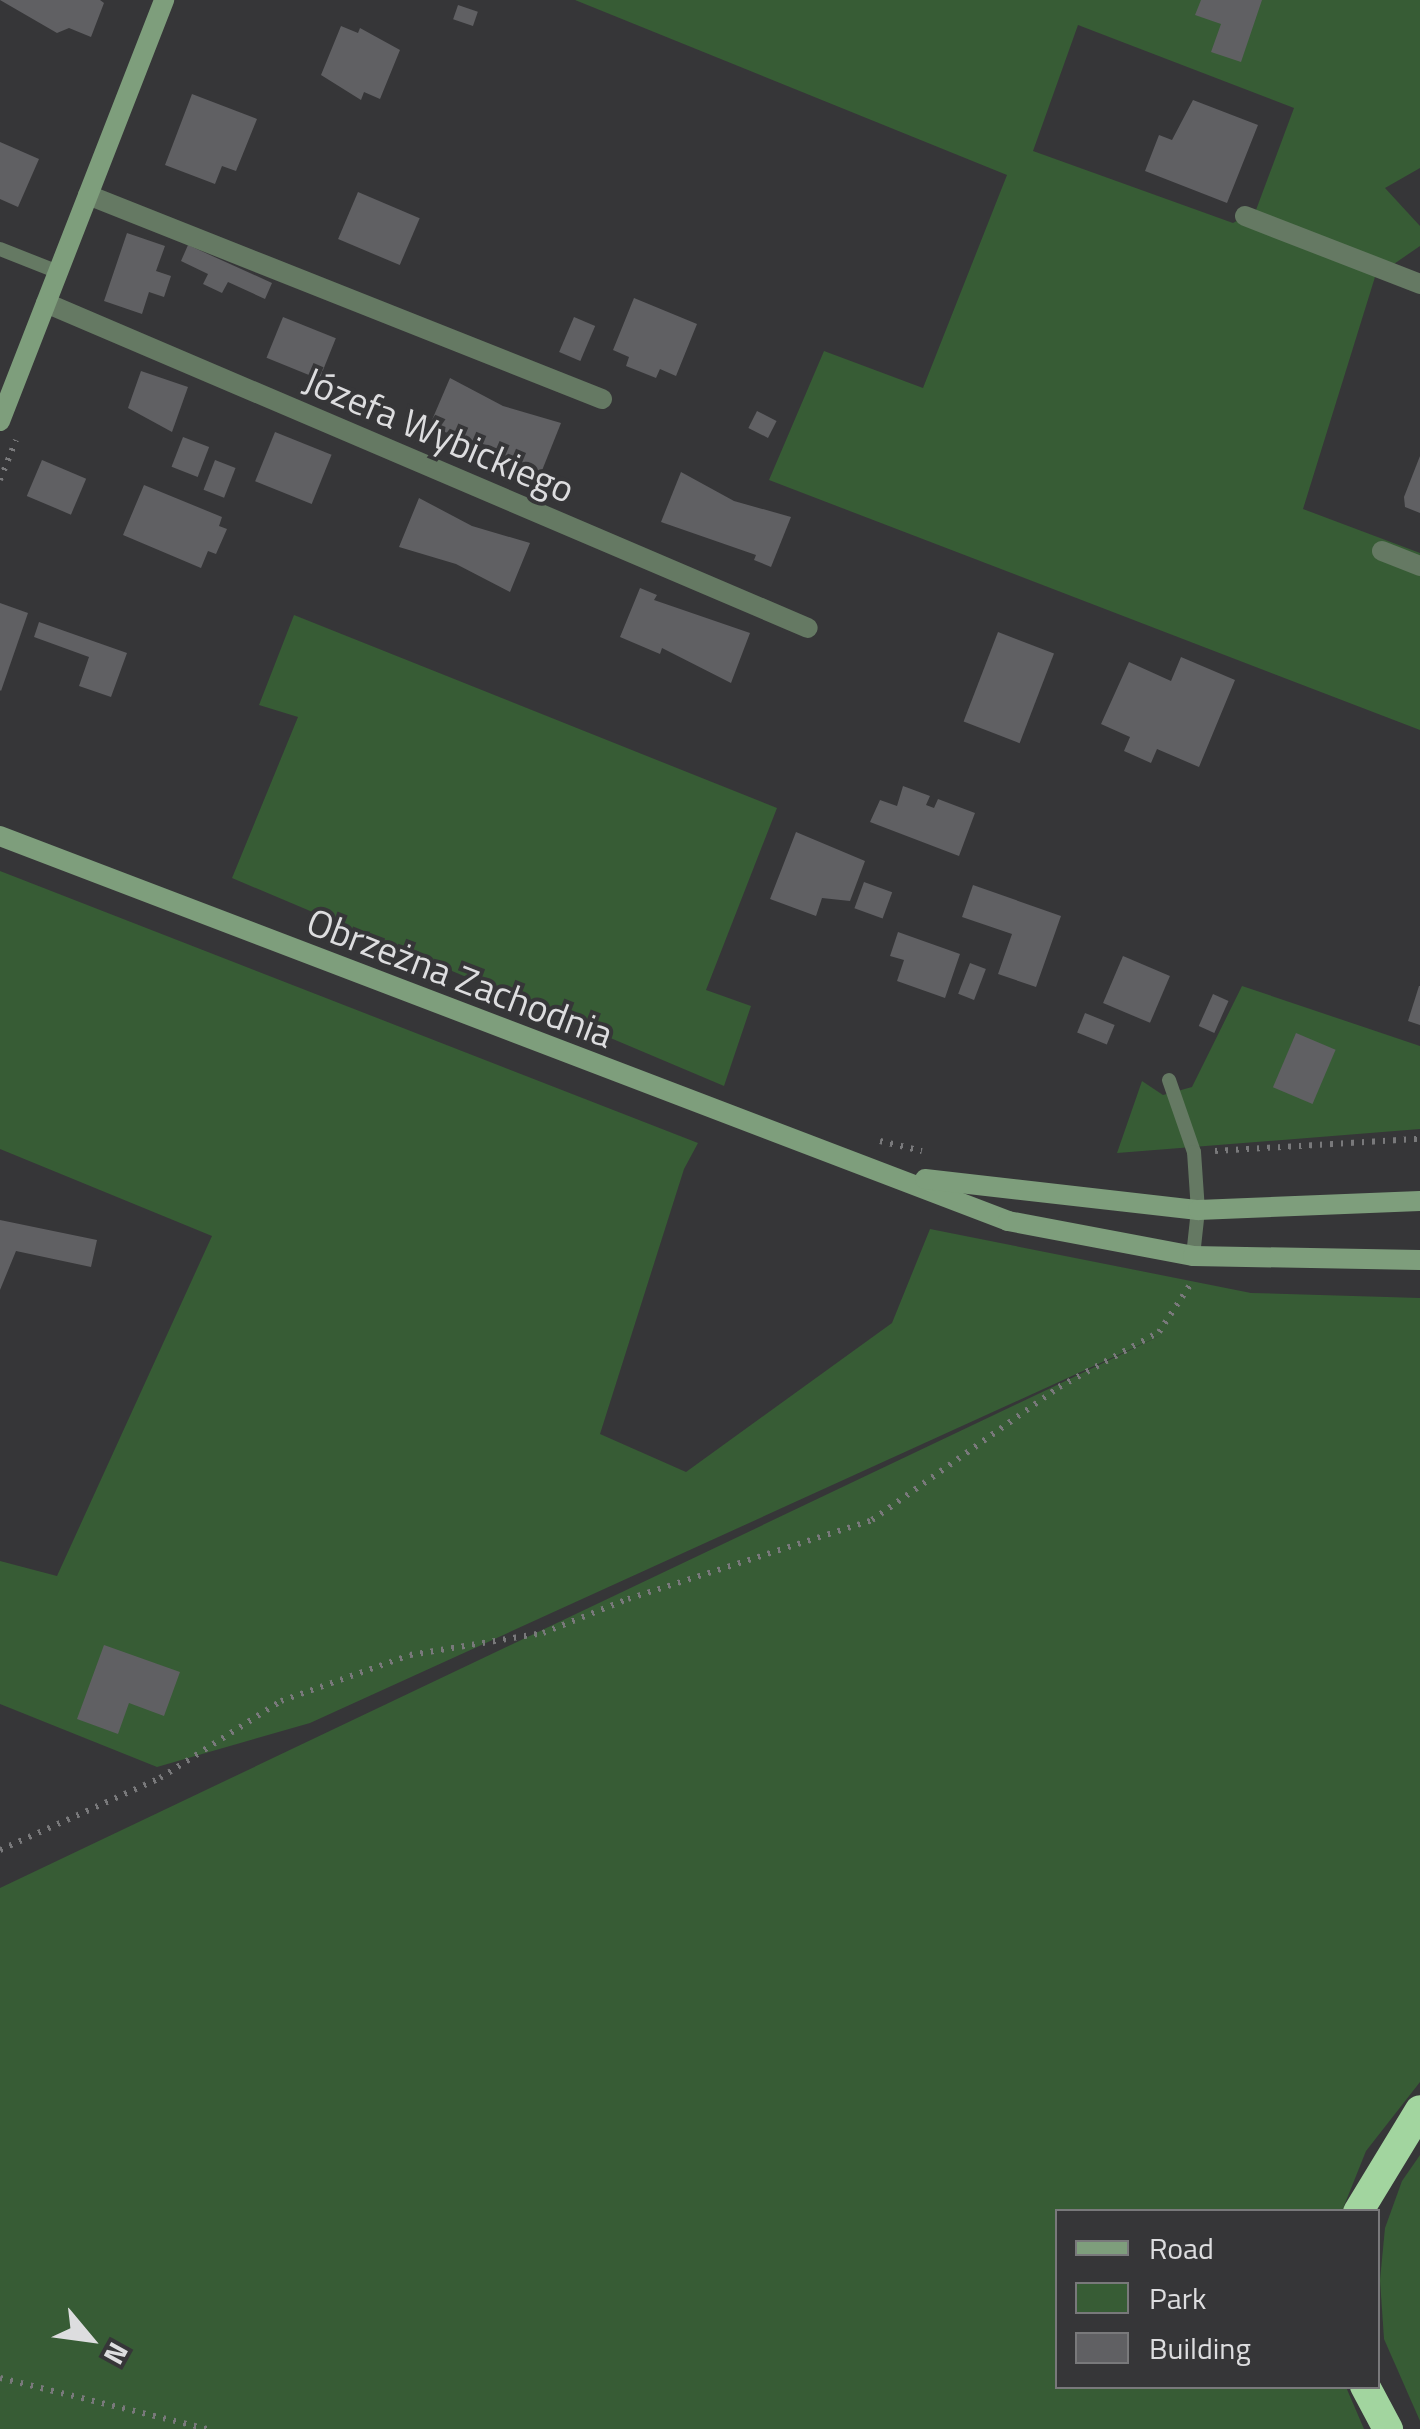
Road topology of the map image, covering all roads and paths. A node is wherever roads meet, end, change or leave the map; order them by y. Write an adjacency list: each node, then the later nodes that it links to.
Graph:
1 (164, 0): 2 (street)
2 (88, 194): 5 (street); 8 (street)
3 (1245, 216): 6 (street)
4 (0, 249): 5 (lane)
5 (58, 272): 7 (street)
6 (1420, 284)
7 (46, 303): 9 (street); 14 (street, Józefa Wybickiego)
8 (602, 400)
9 (0, 421)
10 (16, 437): 11 (path)
11 (0, 480)
12 (1382, 552): 13 (street)
13 (1420, 566)
14 (808, 628)
15 (0, 836): 21 (street, Obrzeżna Zachodnia)
16 (1169, 1080): 19 (lane)
17 (1420, 1139): 19 (path)
18 (875, 1140): 20 (path)
19 (1194, 1152): 23 (lane)
20 (942, 1156)
21 (898, 1176): 23 (street, Obrzeżna Zachodnia); 24 (street, Obrzeżna Zachodnia)
22 (1420, 1201): 23 (street, Obrzeżna Zachodnia)
23 (1198, 1210): 24 (lane)
24 (1193, 1256): 25 (street, Obrzeżna Zachodnia); 26 (path)
25 (1420, 1260)
26 (0, 1850)
27 (1420, 2110): 28 (highway)
28 (1360, 2209)
29 (0, 2378): 31 (path)
30 (1367, 2389): 32 (highway)
31 (208, 2429)
32 (1388, 2429)

